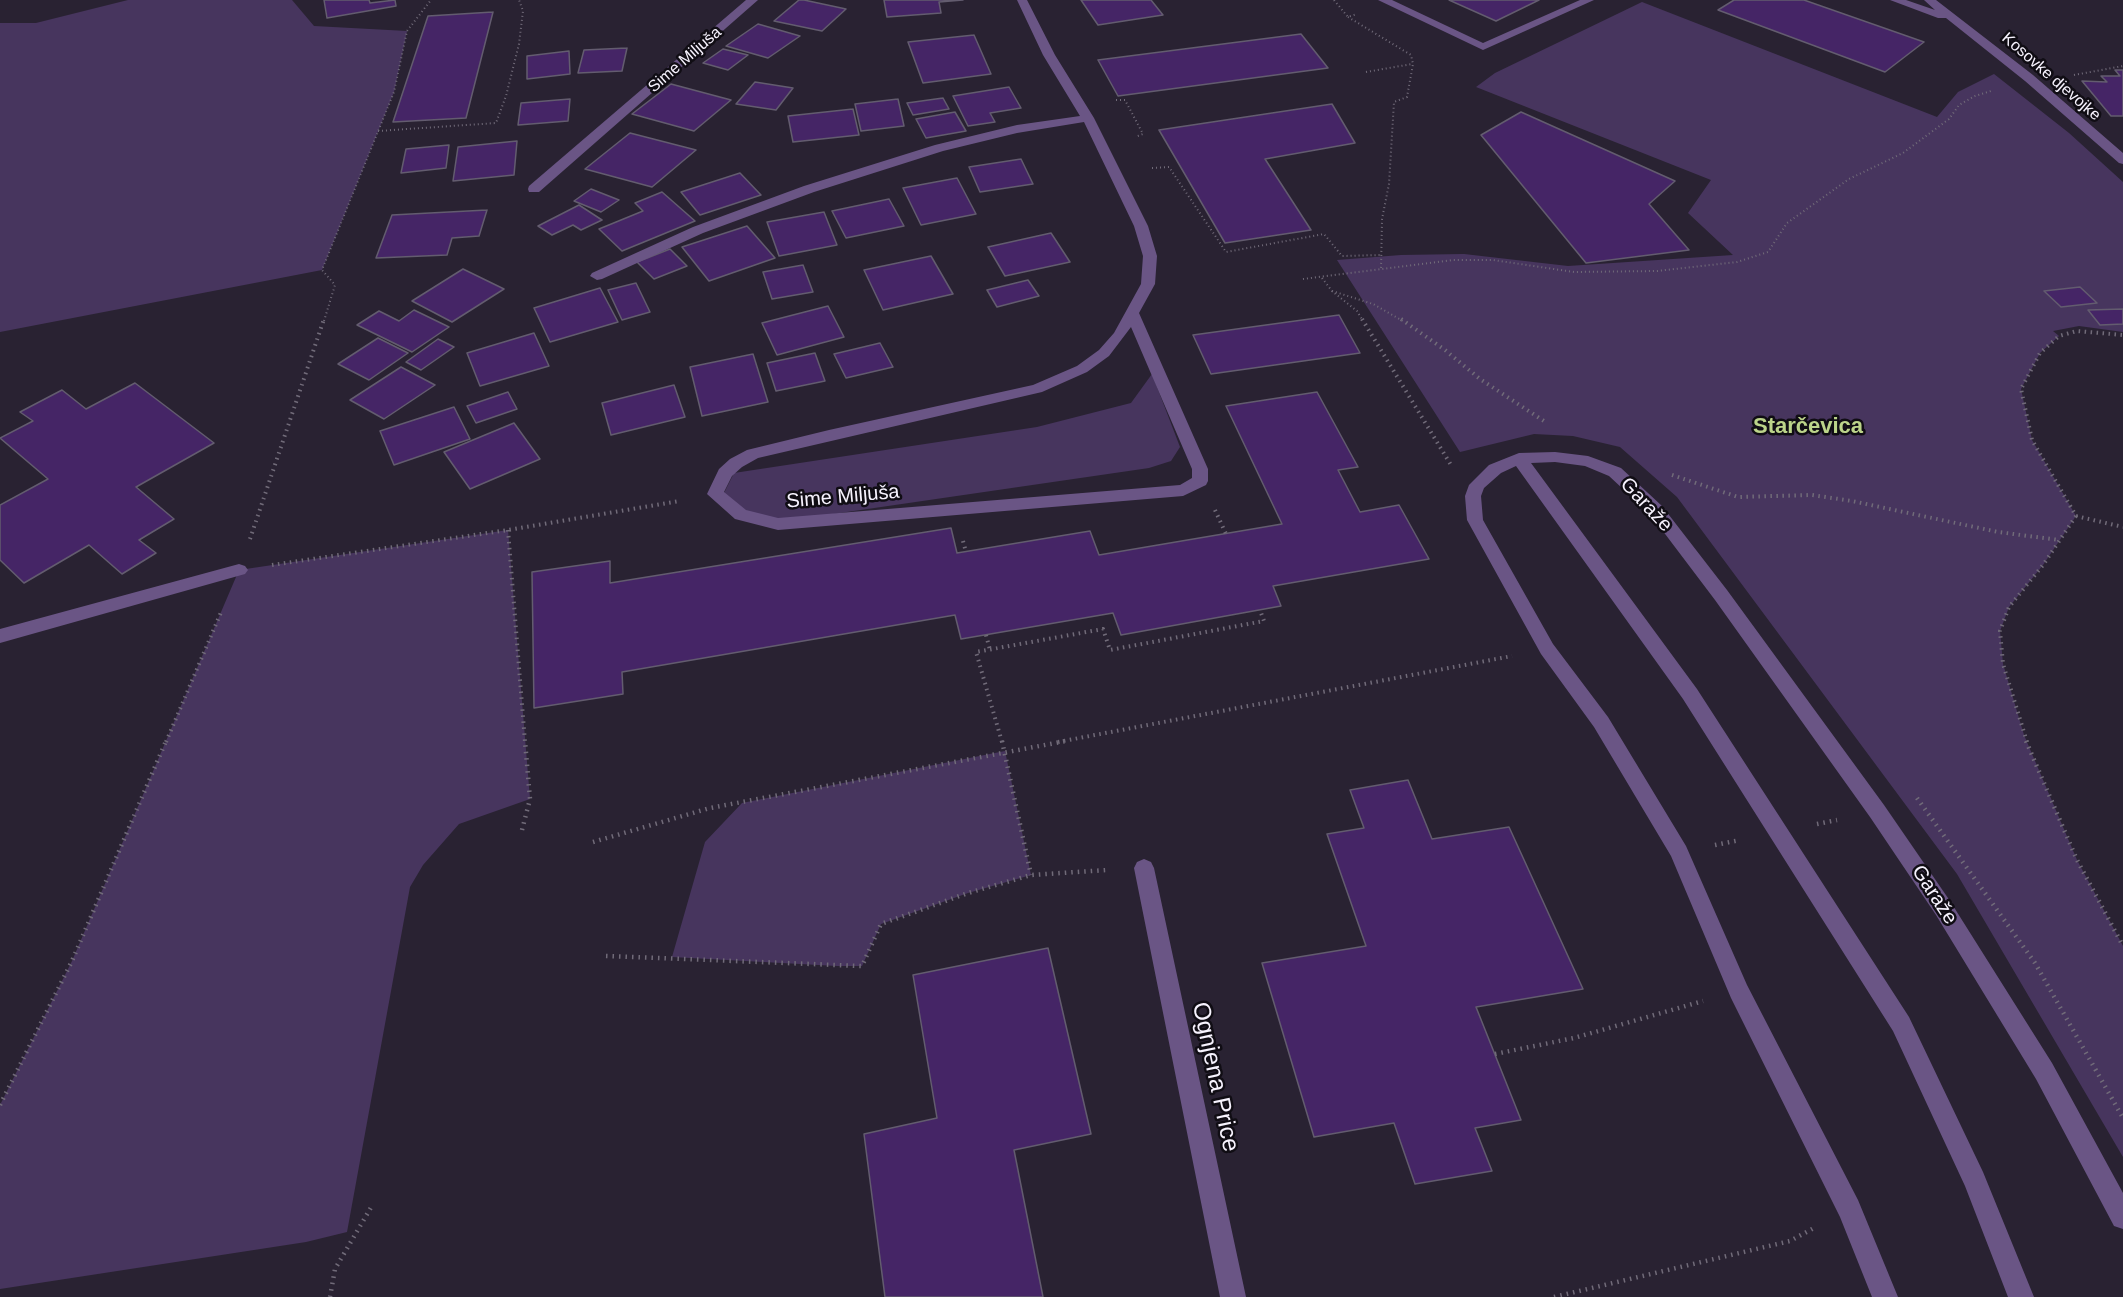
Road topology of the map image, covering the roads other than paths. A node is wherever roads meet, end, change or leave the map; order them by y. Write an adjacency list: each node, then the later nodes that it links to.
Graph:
1 (753, 0): 10 (street, Sime Miljuša)
2 (1022, 0): 8 (street)
3 (1383, 0): 4 (street)
4 (1589, 0)
5 (1895, 0): 7 (street, Kosovke djevojke)
6 (1929, 0): 7 (street, Kosovke djevojke)
7 (1955, 21): 9 (street, Kosovke djevojke)
8 (1088, 118): 11 (street); 12 (street)
9 (2123, 160)
10 (534, 189)
11 (597, 276)
12 (1133, 314): 12 (street, Sime Miljuša)
13 (1519, 458): 17 (street, Garaže); 19 (street, Garaže); 20 (street)
14 (239, 570): 15 (street)
15 (0, 636)
16 (1144, 868): 18 (street, Ognjena Price)
17 (2123, 1217)
18 (1233, 1297)
19 (1885, 1297)
20 (2021, 1297)

